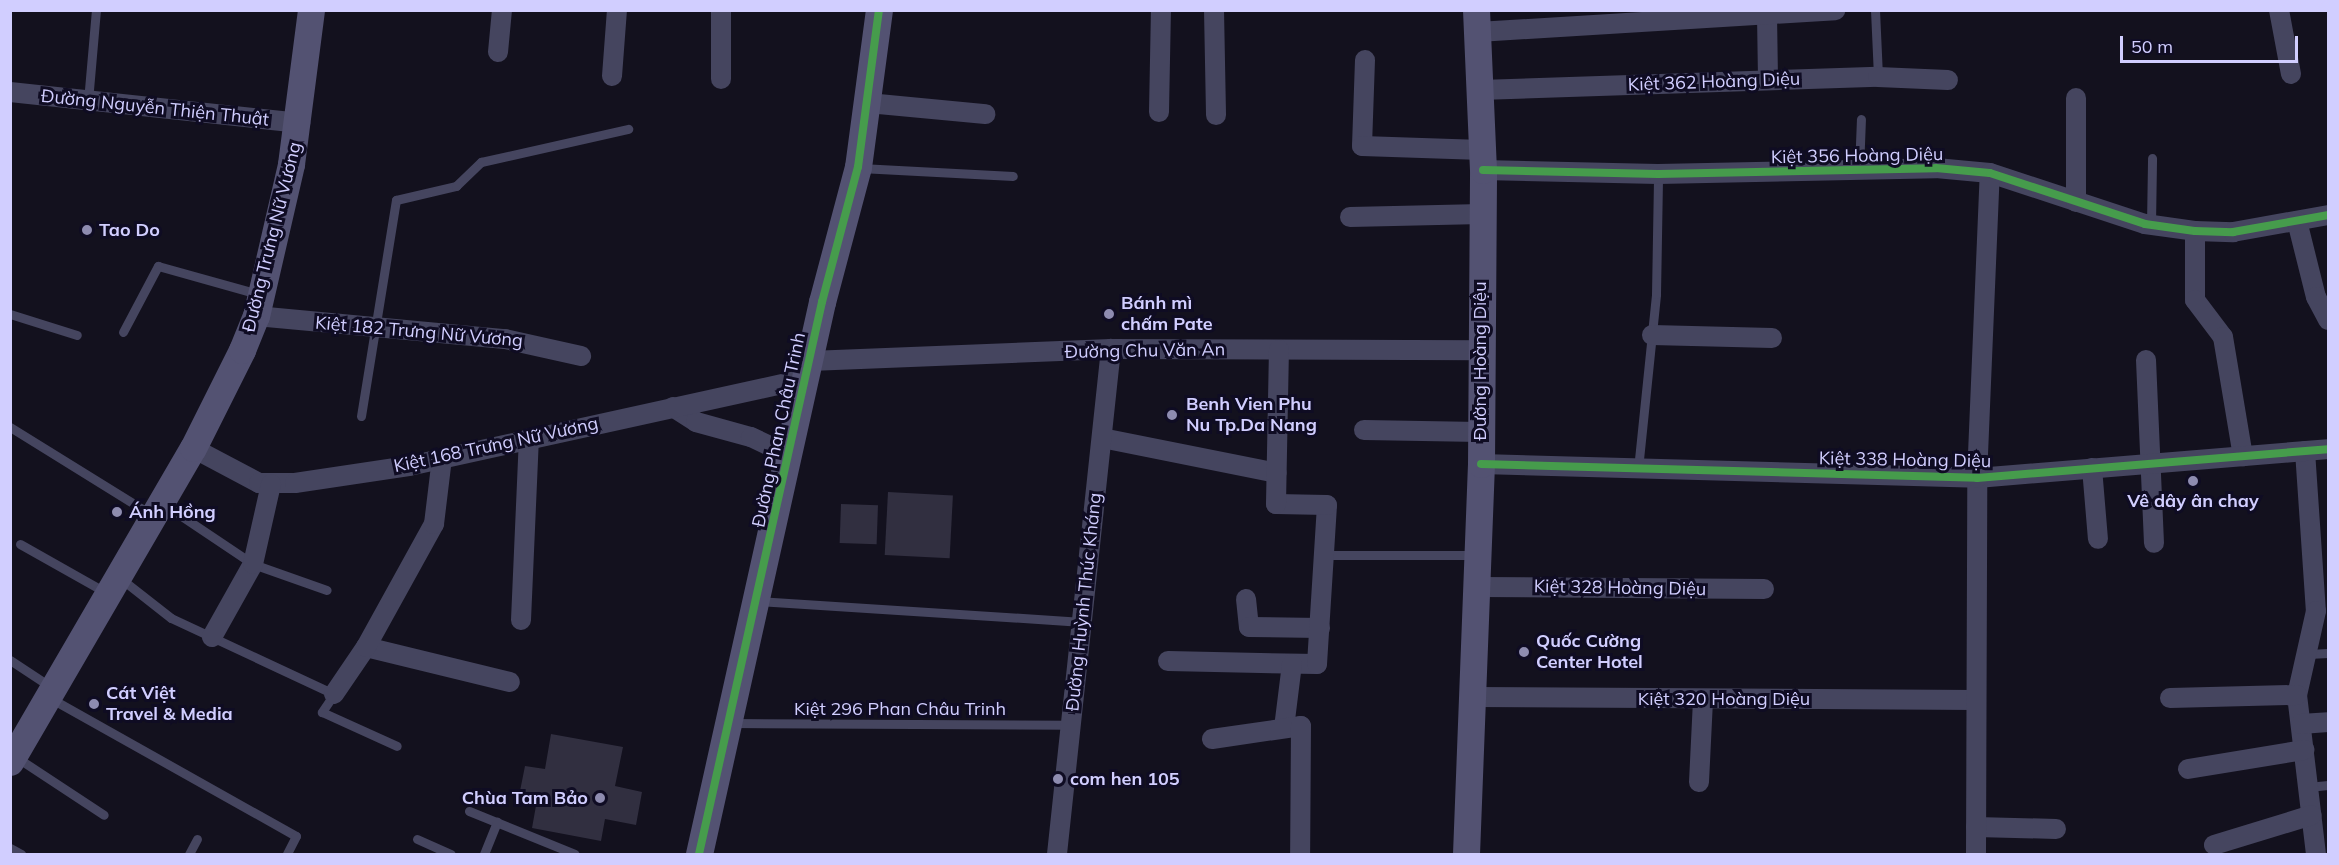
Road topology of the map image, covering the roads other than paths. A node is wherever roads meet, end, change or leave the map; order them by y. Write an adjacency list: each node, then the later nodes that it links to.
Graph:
1 (96, 10): 26 (lane)
2 (311, 10): 32 (main road, Đường Trưng Nữ Vương)
3 (502, 10): 15 (street)
4 (617, 10): 18 (street)
5 (721, 10): 20 (street)
6 (879, 10): 27 (main road, Đường Phan Châu Trinh)
7 (1161, 10): 28 (street)
8 (1214, 10): 30 (street)
9 (1835, 10): 12 (street)
10 (1875, 10): 19 (lane)
11 (2279, 10): 17 (street)
12 (1767, 15): 13 (street); 21 (street)
13 (1636, 16): 14 (street)
14 (1477, 21): 23 (main road, Đường Hoàng Diệu)
15 (498, 52)
16 (1365, 60): 35 (street, Kiệt 356 Hoàng Diệu)
17 (2291, 74)
18 (612, 76)
19 (1878, 77): 21 (street, Kiệt 362 Hoàng Diệu); 22 (street, Kiệt 362 Hoàng Diệu)
20 (721, 79)
21 (1767, 80): 23 (street, Kiệt 362 Hoàng Diệu)
22 (1948, 80)
23 (1480, 90): 35 (main road, Đường Hoàng Diệu)
24 (10, 92): 26 (street, Đường Nguyễn Thiện Thuật)
25 (2076, 98): 41 (street)
26 (88, 101): 32 (street, Đường Nguyễn Thiện Thuật)
27 (868, 103): 29 (street); 36 (main road, Đường Phan Châu Trinh)
28 (1159, 112)
29 (985, 114)
30 (1216, 115)
31 (1861, 119): 37 (lane)
32 (300, 123): 48 (main road, Đường Trưng Nữ Vương)
33 (628, 129): 51 (lane)
34 (2152, 158): 46 (lane)
35 (1483, 160): 39 (street, Kiệt 356 Hoàng Diệu); 42 (main road, Đường Hoàng Diệu)
36 (858, 168): 40 (lane); 61 (main road, Đường Phan Châu Trinh)
37 (1859, 170): 38 (street, Kiệt 356 Hoàng Diệu); 39 (street, Kiệt 356 Hoàng Diệu)
38 (1990, 173): 41 (street, Kiệt 356 Hoàng Diệu); 80 (street)
39 (1658, 174): 54 (lane)
40 (1013, 176)
41 (2076, 202): 46 (street, Kiệt 356 Hoàng Diệu)
42 (1482, 214): 44 (street); 58 (main road, Đường Hoàng Diệu)
43 (2328, 215): 45 (street, Kiệt 356 Hoàng Diệu)
44 (1350, 217)
45 (2297, 221): 47 (street, Kiệt 356 Hoàng Diệu); 50 (street)
46 (2151, 225): 47 (street, Kiệt 356 Hoàng Diệu)
47 (2195, 231): 73 (street)
48 (258, 305): 51 (street, Kiệt 182 Trưng Nữ Vương); 52 (lane); 69 (main road, Đường Trưng Nữ Vương)
49 (10, 314): 53 (lane)
50 (2328, 320)
51 (372, 331): 59 (street, Kiệt 182 Trưng Nữ Vương); 63 (lane)
52 (123, 332)
53 (77, 335)
54 (1652, 335): 55 (street); 78 (lane)
55 (1772, 338)
56 (1111, 350): 57 (street, Đường Chu Văn An); 61 (street, Đường Chu Văn An); 68 (street, Đường Huỳnh Thúc Kháng)
57 (1279, 350): 58 (street, Đường Chu Văn An); 79 (street)
58 (1480, 350): 66 (main road, Đường Hoàng Diệu)
59 (581, 356)
60 (2146, 360): 76 (street)
61 (808, 370): 62 (street, Kiệt 168 Trưng Nữ Vương); 72 (main road, Đường Phan Châu Trinh)
62 (673, 407): 67 (street, Kiệt 168 Trưng Nữ Vương); 72 (street)
63 (361, 416)
64 (10, 427): 82 (lane)
65 (1364, 430): 66 (street)
66 (1480, 432): 75 (main road, Đường Hoàng Diệu)
67 (529, 438): 74 (street, Kiệt 168 Trưng Nữ Vương); 95 (street)
68 (1102, 438): 79 (street); 96 (street, Đường Huỳnh Thúc Kháng)
69 (193, 448): 81 (street, Kiệt 168 Trưng Nữ Vương); 82 (main road, Đường Trưng Nữ Vương)
70 (2328, 449): 71 (street, Kiệt 338 Hoàng Diệu)
71 (2305, 451): 73 (street, Kiệt 338 Hoàng Diệu); 101 (street)
72 (789, 455): 94 (main road, Đường Phan Châu Trinh)
73 (2243, 456): 76 (street, Kiệt 338 Hoàng Diệu)
74 (442, 458): 81 (street, Kiệt 168 Trưng Nữ Vương); 99 (street)
75 (1481, 464): 78 (street, Kiệt 338 Hoàng Diệu); 87 (main road, Đường Hoàng Diệu)
76 (2149, 464): 77 (street, Kiệt 338 Hoàng Diệu); 84 (street)
77 (2092, 468): 80 (street, Kiệt 338 Hoàng Diệu); 83 (street)
78 (1638, 469): 80 (street, Kiệt 338 Hoàng Diệu)
79 (1277, 473): 86 (street)
80 (1977, 478): 112 (street)
81 (271, 484): 88 (street)
82 (156, 508): 88 (lane); 89 (main road, Đường Trưng Nữ Vương)
83 (2098, 539)
84 (2154, 543)
85 (20, 544): 89 (lane)
86 (1324, 555): 87 (lane); 97 (street)
87 (1477, 555): 90 (main road, Đường Hoàng Diệu)
88 (253, 564): 92 (lane); 98 (street)
89 (114, 585): 98 (lane); 106 (main road, Đường Trưng Nữ Vương)
90 (1476, 586): 91 (street, Kiệt 328 Hoàng Diệu); 109 (main road, Đường Hoàng Diệu)
91 (1764, 589)
92 (327, 590)
93 (1246, 599): 97 (street)
94 (756, 601): 96 (lane); 113 (main road, Đường Phan Châu Trinh)
95 (521, 620)
96 (1082, 622): 116 (street, Đường Huỳnh Thúc Kháng)
97 (1320, 628): 104 (street)
98 (212, 637): 107 (lane)
99 (366, 647): 105 (street); 107 (street)
100 (2328, 653): 101 (lane)
101 (2308, 654): 108 (street)
102 (10, 660): 106 (lane)
103 (1168, 661): 104 (street)
104 (1292, 664): 117 (street)
105 (510, 682)
106 (51, 693): 119 (main road, Đường Trưng Nữ Vương); 139 (lane)
107 (334, 694): 120 (lane)
108 (2297, 695): 110 (street); 115 (street)
109 (1472, 697): 111 (street, Kiệt 320 Hoàng Diệu); 146 (main road, Đường Hoàng Diệu)
110 (2170, 698)
111 (1703, 699): 112 (street, Kiệt 320 Hoàng Diệu); 123 (street)
112 (1976, 700): 130 (street)
113 (730, 722): 116 (lane, Kiệt 296 Phan Châu Trinh); 143 (main road, Đường Phan Châu Trinh)
114 (2328, 722): 115 (street)
115 (2301, 724): 121 (street)
116 (1071, 725): 144 (street, Đường Huỳnh Thúc Kháng)
117 (1284, 729): 118 (street); 145 (street)
118 (1212, 739)
119 (15, 746): 127 (lane)
120 (397, 746)
121 (2304, 750): 122 (street); 125 (street)
122 (2188, 770)
123 (1699, 782)
124 (2328, 785): 125 (lane)
125 (2308, 787): 128 (street)
126 (469, 811): 129 (lane)
127 (104, 815)
128 (2312, 815): 134 (street); 148 (street)
129 (497, 822): 141 (lane); 142 (lane)
130 (1976, 827): 131 (street); 147 (street)
131 (2056, 829)
132 (197, 839): 138 (lane)
133 (417, 839): 136 (lane)
134 (2214, 845)
135 (10, 848): 137 (lane)
136 (441, 852): 140 (lane)
137 (21, 855)
138 (189, 855)
139 (287, 855)
140 (451, 855)
141 (484, 855)
142 (574, 855)
143 (699, 855)
144 (1057, 855)
145 (1300, 855)
146 (1466, 855)
147 (1977, 855)
148 (2316, 855)

